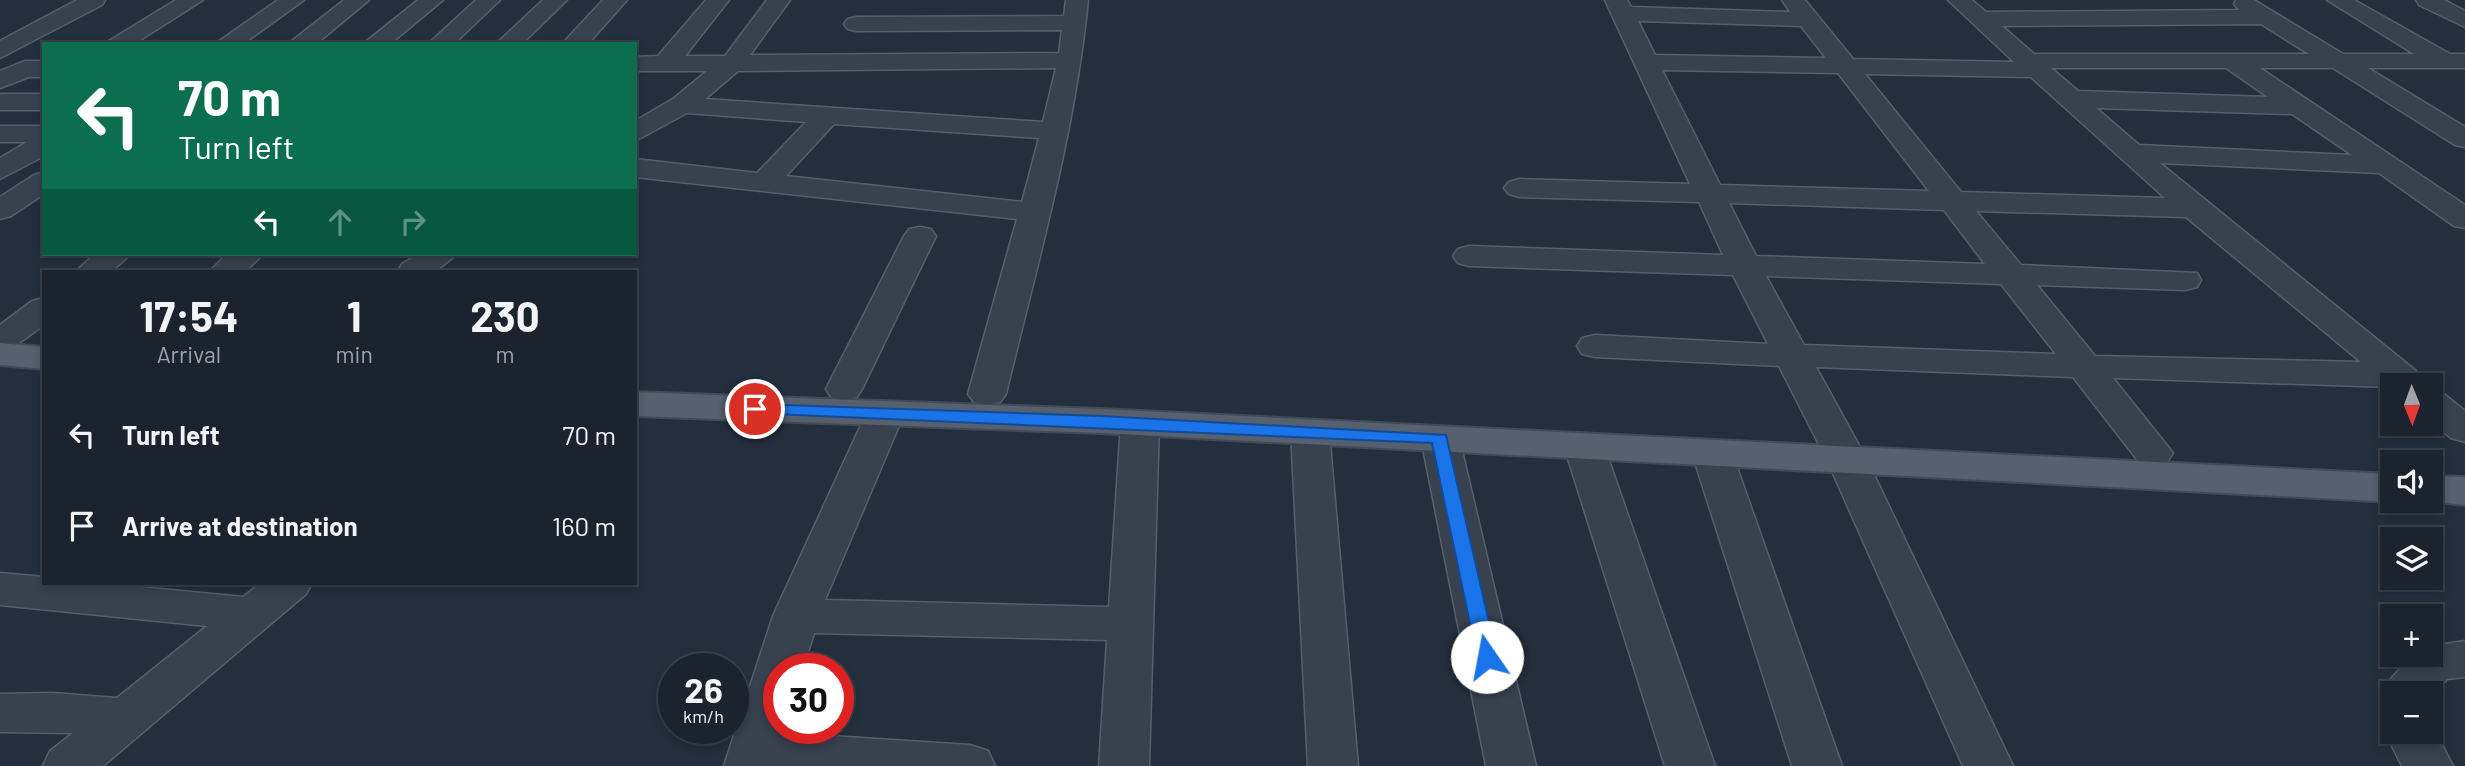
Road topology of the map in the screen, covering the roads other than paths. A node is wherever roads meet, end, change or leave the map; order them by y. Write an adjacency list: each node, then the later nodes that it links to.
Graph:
1 (94, 0): 30 (street)
2 (192, 0): 23 (street)
3 (293, 0): 24 (street)
4 (358, 0): 25 (street)
5 (432, 0): 26 (street)
6 (489, 0): 27 (street)
7 (556, 0): 28 (street)
8 (616, 0): 29 (street)
9 (718, 0): 35 (street)
10 (779, 0): 36 (street)
11 (1959, 0): 20 (street)
12 (2239, 0): 19 (street)
13 (2338, 0): 39 (street)
14 (2431, 2): 15 (street); 21 (street)
15 (2465, 4)
16 (1620, 7): 17 (street); 34 (street)
17 (1800, 9): 40 (street)
18 (1074, 12): 22 (street); 31 (street)
19 (2267, 18): 20 (street); 33 (street)
20 (1981, 19): 38 (street)
21 (2465, 20)
22 (856, 24)
23 (119, 42)
24 (231, 42)
25 (303, 42)
26 (378, 42)
27 (442, 42)
28 (510, 42)
29 (576, 42)
30 (0, 51)
31 (1070, 60): 36 (street); 49 (street)
32 (2232, 61): 33 (street); 38 (street); 47 (street)
33 (2337, 61): 39 (street); 53 (street)
34 (1646, 62): 40 (street); 62 (street)
35 (666, 63): 36 (street); 37 (street)
36 (733, 63): 46 (street)
37 (637, 64)
38 (2034, 65): 40 (street); 43 (street)
39 (2458, 65)
40 (1846, 66): 63 (street)
41 (42, 69): 42 (street)
42 (0, 80)
43 (2072, 99): 47 (street); 55 (street)
44 (0, 102): 45 (street)
45 (42, 102)
46 (682, 105): 48 (street); 50 (street)
47 (2298, 106): 56 (street)
48 (829, 113): 49 (street); 60 (street)
49 (1055, 131): 66 (street)
50 (637, 132)
51 (0, 134): 52 (street)
52 (42, 134)
53 (2465, 139)
54 (42, 145): 58 (street)
55 (2133, 153): 56 (street); 64 (street)
56 (2385, 164): 67 (street)
57 (637, 168): 60 (street)
58 (0, 170)
59 (42, 182): 65 (street)
60 (763, 183): 66 (street)
61 (1519, 188): 62 (street)
62 (1709, 194): 63 (street); 73 (street)
63 (1952, 199): 64 (street); 77 (street)
64 (2194, 208): 86 (street)
65 (0, 210)
66 (1034, 212): 90 (street)
67 (2465, 219)
68 (920, 236): 89 (street)
69 (112, 256): 74 (street)
70 (245, 256): 75 (street)
71 (438, 256): 76 (street)
72 (1469, 256): 73 (street)
73 (1744, 265): 77 (street); 84 (street)
74 (93, 270)
75 (227, 270)
76 (416, 270)
77 (2012, 274): 78 (street); 85 (street)
78 (2185, 279)
79 (42, 310): 81 (street)
80 (42, 339): 81 (main road)
81 (2, 342): 83 (main road)
82 (1595, 346): 84 (street)
83 (42, 357)
84 (1792, 357): 85 (street); 99 (street)
85 (2086, 368): 87 (street); 101 (street)
86 (2397, 373)
87 (2380, 378)
88 (637, 381): 89 (main road)
89 (844, 389): 90 (main road)
90 (987, 394): 99 (main road)
91 (637, 404): 93 (main road)
92 (2443, 412): 95 (street)
93 (885, 414): 94 (main road); 111 (street)
94 (1140, 423): 96 (main road); 112 (street)
95 (2465, 430)
96 (1310, 432): 97 (main road); 124 (street)
97 (1440, 438): 98 (main road); 125 (street)
98 (1584, 446): 100 (main road); 126 (street)
99 (1842, 449): 100 (main road); 101 (main road); 105 (main road); 128 (street)
100 (1712, 453): 127 (street)
101 (2153, 453): 102 (main road)
102 (2380, 463)
103 (2443, 467): 104 (main road)
104 (2465, 468)
105 (2380, 487)
106 (2443, 490): 107 (main road)
107 (2465, 491)
108 (288, 585): 110 (street)
109 (0, 590): 110 (street)
110 (253, 614): 117 (street)
111 (796, 616): 112 (street); 113 (street)
112 (1131, 624): 123 (street)
113 (784, 653)
114 (2465, 659): 115 (street)
115 (2417, 681)
116 (0, 713): 117 (street)
117 (126, 718): 121 (street)
118 (763, 723): 120 (street)
119 (2416, 744): 129 (street)
120 (752, 759): 122 (street)
121 (68, 766)
122 (970, 766)
123 (1124, 766)
124 (1333, 766)
125 (1511, 766)
126 (1690, 766)
127 (1817, 766)
128 (1988, 766)
129 (2428, 766)

